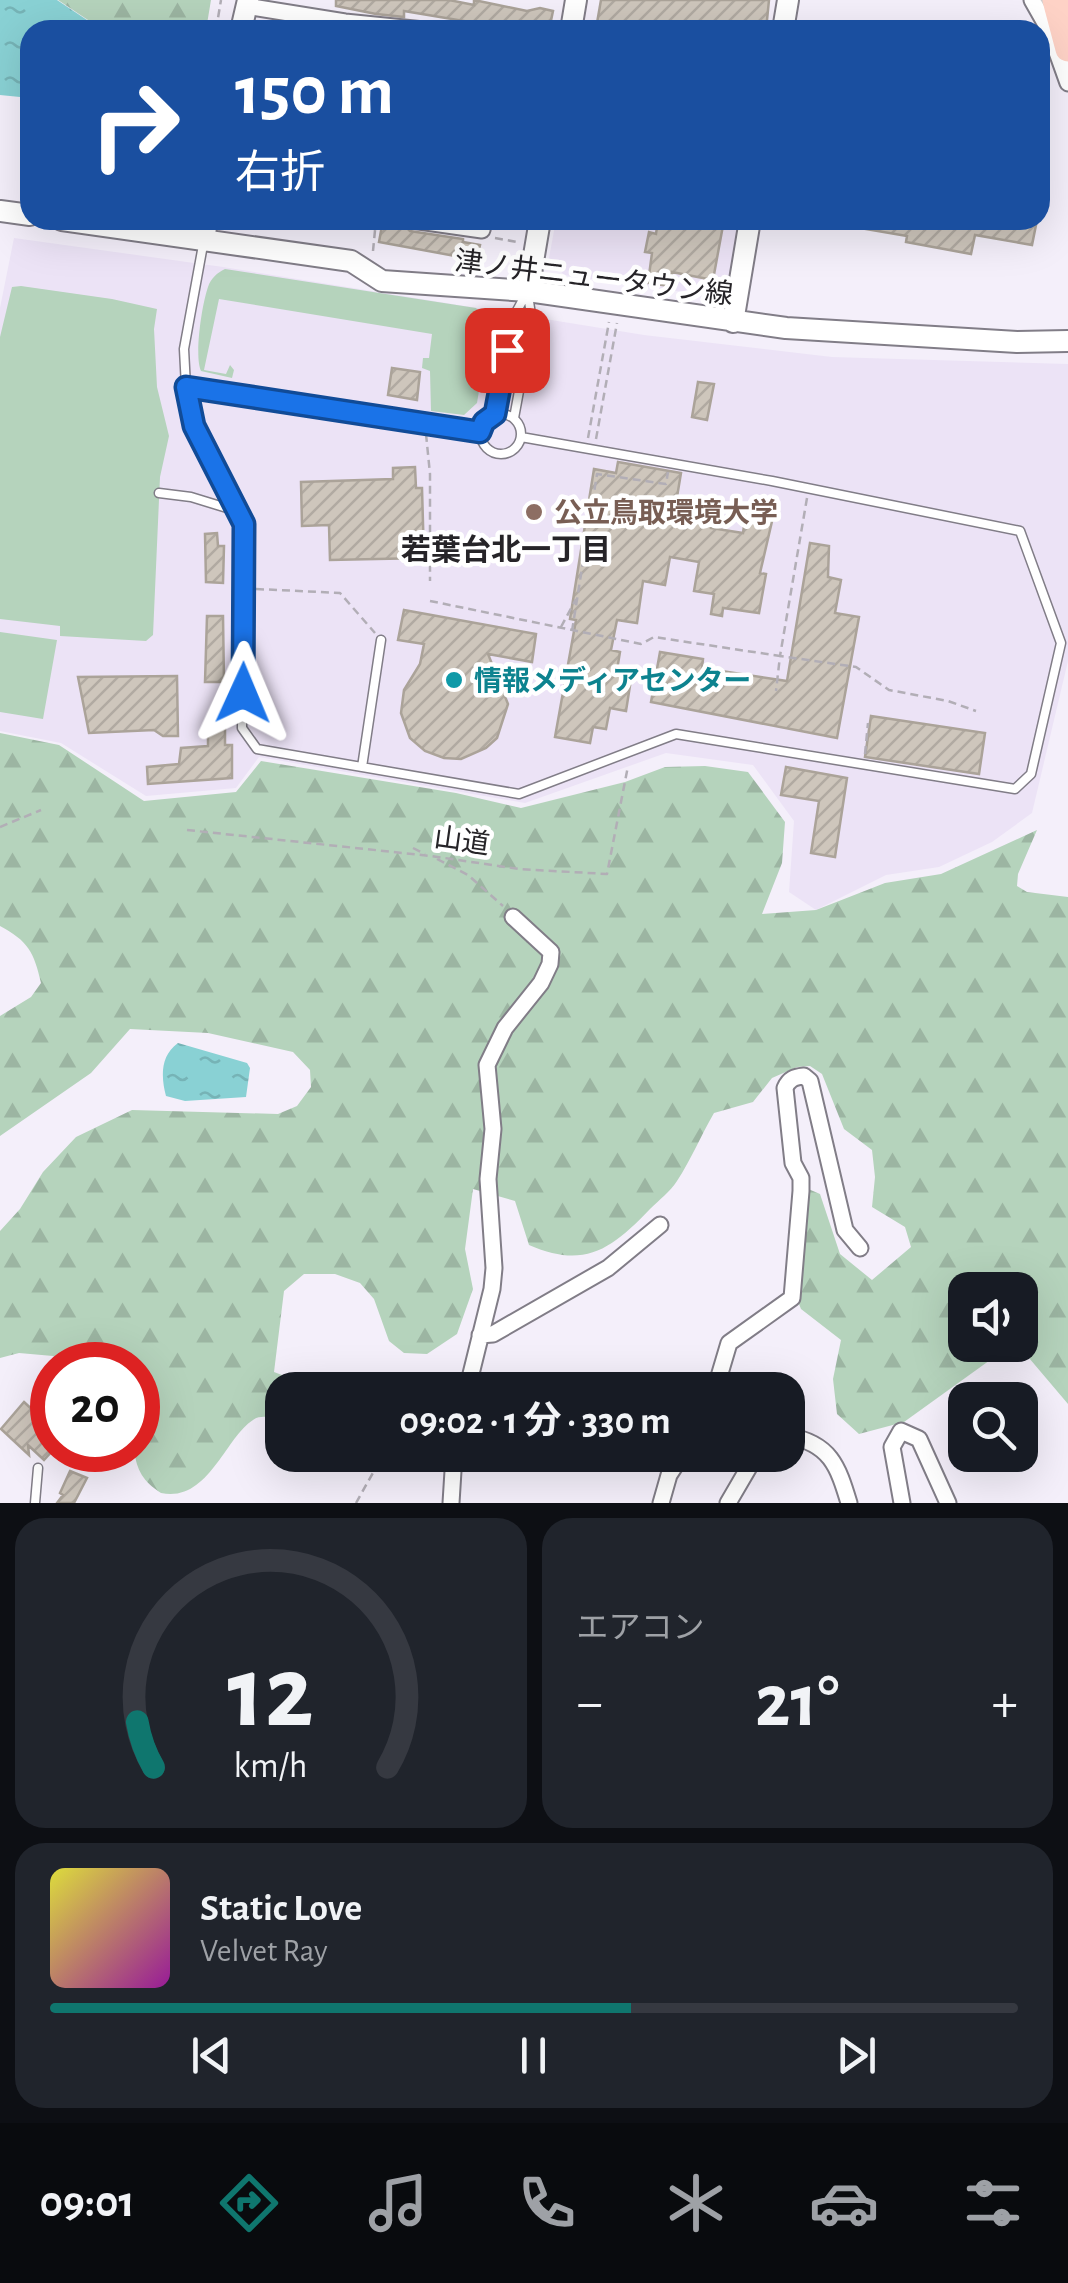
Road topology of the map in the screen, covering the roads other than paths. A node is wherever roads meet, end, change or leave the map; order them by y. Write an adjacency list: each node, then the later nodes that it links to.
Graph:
1 (1055, 0): 5 (highway)
2 (247, 3): 3 (street)
3 (309, 20)
4 (1050, 33): 6 (street)
5 (1068, 49)
6 (1068, 83)
7 (206, 230): 10 (street, 津ノ井ニュータウン線); 13 (lane)
8 (538, 230): 10 (street)
9 (748, 230): 11 (street)
10 (528, 290): 11 (street, 津ノ井ニュータウン線); 14 (lane); 15 (lane)
11 (733, 322): 12 (street, 津ノ井ニュータウン線)
12 (1068, 342)
13 (186, 387): 16 (lane); 19 (lane)
14 (495, 414): 15 (lane); 16 (lane)
15 (514, 418): 17 (lane)
16 (480, 432): 17 (lane)
17 (521, 437): 21 (lane)
18 (159, 493): 19 (lane)
19 (240, 512): 21 (lane)
20 (381, 640): 21 (lane)
21 (362, 767)
22 (513, 918): 25 (street)
23 (660, 1225): 25 (street)
24 (860, 1248): 27 (street)
25 (480, 1335): 26 (street)
26 (471, 1372)
27 (720, 1372)
28 (805, 1440): 37 (street)
29 (38, 1472): 34 (lane)
30 (454, 1472): 33 (street)
31 (671, 1472): 35 (street)
32 (746, 1472): 36 (street)
33 (453, 1500)
34 (35, 1503)
35 (661, 1503)
36 (728, 1503)
37 (849, 1503)
38 (902, 1503): 39 (street)
39 (948, 1503)

